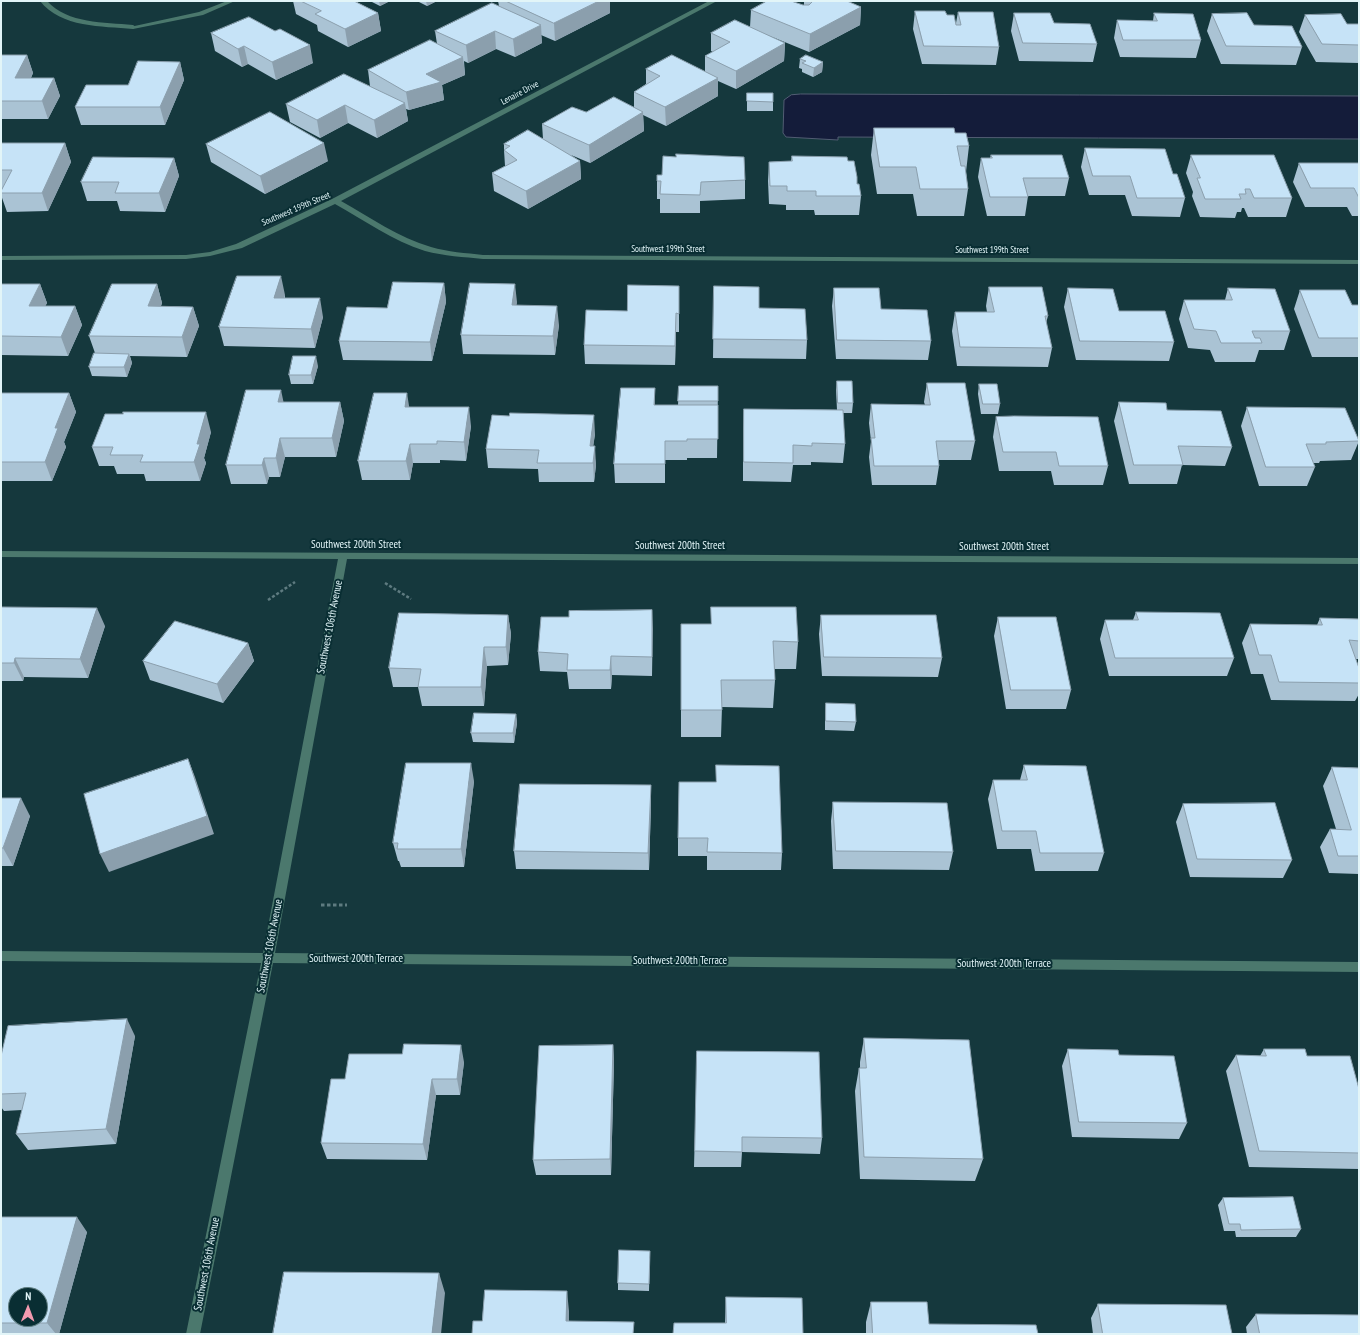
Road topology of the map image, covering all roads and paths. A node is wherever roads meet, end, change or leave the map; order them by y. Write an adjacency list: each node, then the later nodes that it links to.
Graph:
1 (43, 1): 2 (street)
2 (232, 1)
3 (714, 1): 4 (street, Lenaire Drive)
4 (335, 201): 5 (street, Southwest 199th Street); 6 (street, Southwest 199th Street)
5 (1, 258)
6 (1359, 262)
7 (1, 554): 8 (street, Southwest 200th Street)
8 (343, 557): 9 (street, Southwest 200th Street); 17 (street, Southwest 106th Avenue)
9 (1359, 561)
10 (295, 582): 13 (path)
11 (385, 583): 12 (path)
12 (411, 599)
13 (268, 600)
14 (321, 905): 15 (path)
15 (347, 905)
16 (1, 956): 17 (street, Southwest 200th Terrace)
17 (268, 958): 18 (street, Southwest 200th Terrace); 19 (street, Southwest 106th Avenue)
18 (1359, 967)
19 (193, 1334)

